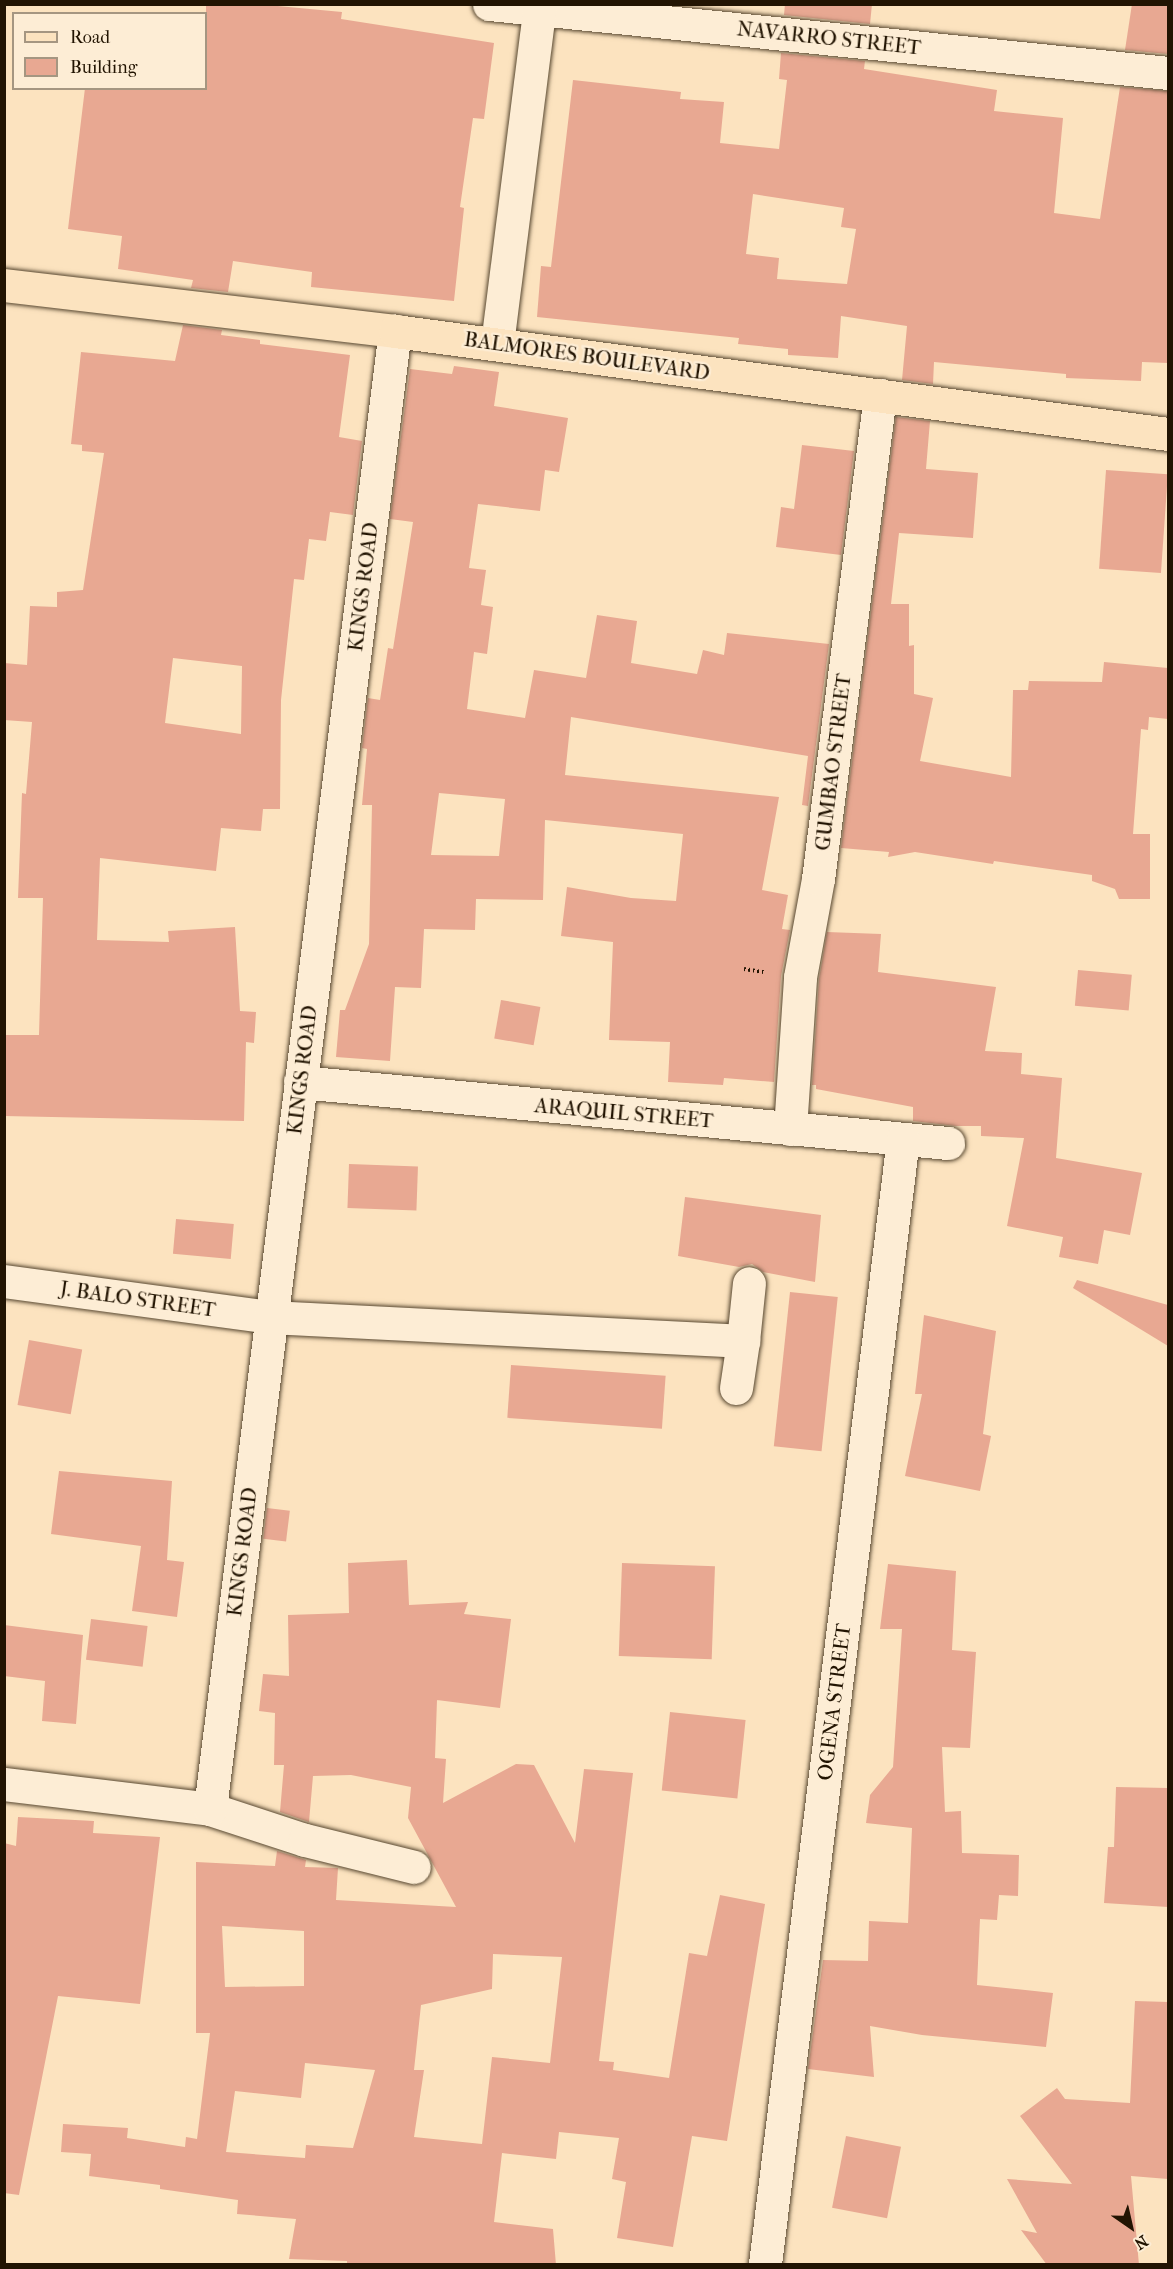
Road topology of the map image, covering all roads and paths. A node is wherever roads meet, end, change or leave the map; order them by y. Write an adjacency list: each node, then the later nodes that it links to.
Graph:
1 (489, 4): 2 (street, NAVARRO STREET)
2 (540, 8): 3 (street, NAVARRO STREET); 6 (street)
3 (1168, 73)
4 (4, 285): 5 (main road, BALMORES BOULEVARD)
5 (395, 331): 6 (main road, BALMORES BOULEVARD); 9 (street, KINGS ROAD)
6 (497, 344): 7 (main road, BALMORES BOULEVARD)
7 (880, 395): 8 (main road, BALMORES BOULEVARD); 10 (street, GUMBAO STREET)
8 (1168, 434)
9 (300, 1082): 10 (street, ARAQUIL STREET); 15 (street, KINGS ROAD)
10 (790, 1129): 11 (street, ARAQUIL STREET)
11 (903, 1139): 12 (street, ARAQUIL STREET); 21 (street, OGENA STREET)
12 (948, 1143)
13 (4, 1281): 15 (street, J. BALO STREET)
14 (749, 1283): 16 (street)
15 (271, 1317): 16 (street, J. BALO STREET); 19 (street, KINGS ROAD)
16 (743, 1341): 17 (street)
17 (736, 1388)
18 (4, 1784): 19 (street)
19 (210, 1809): 20 (street)
20 (414, 1867)
21 (765, 2265)

